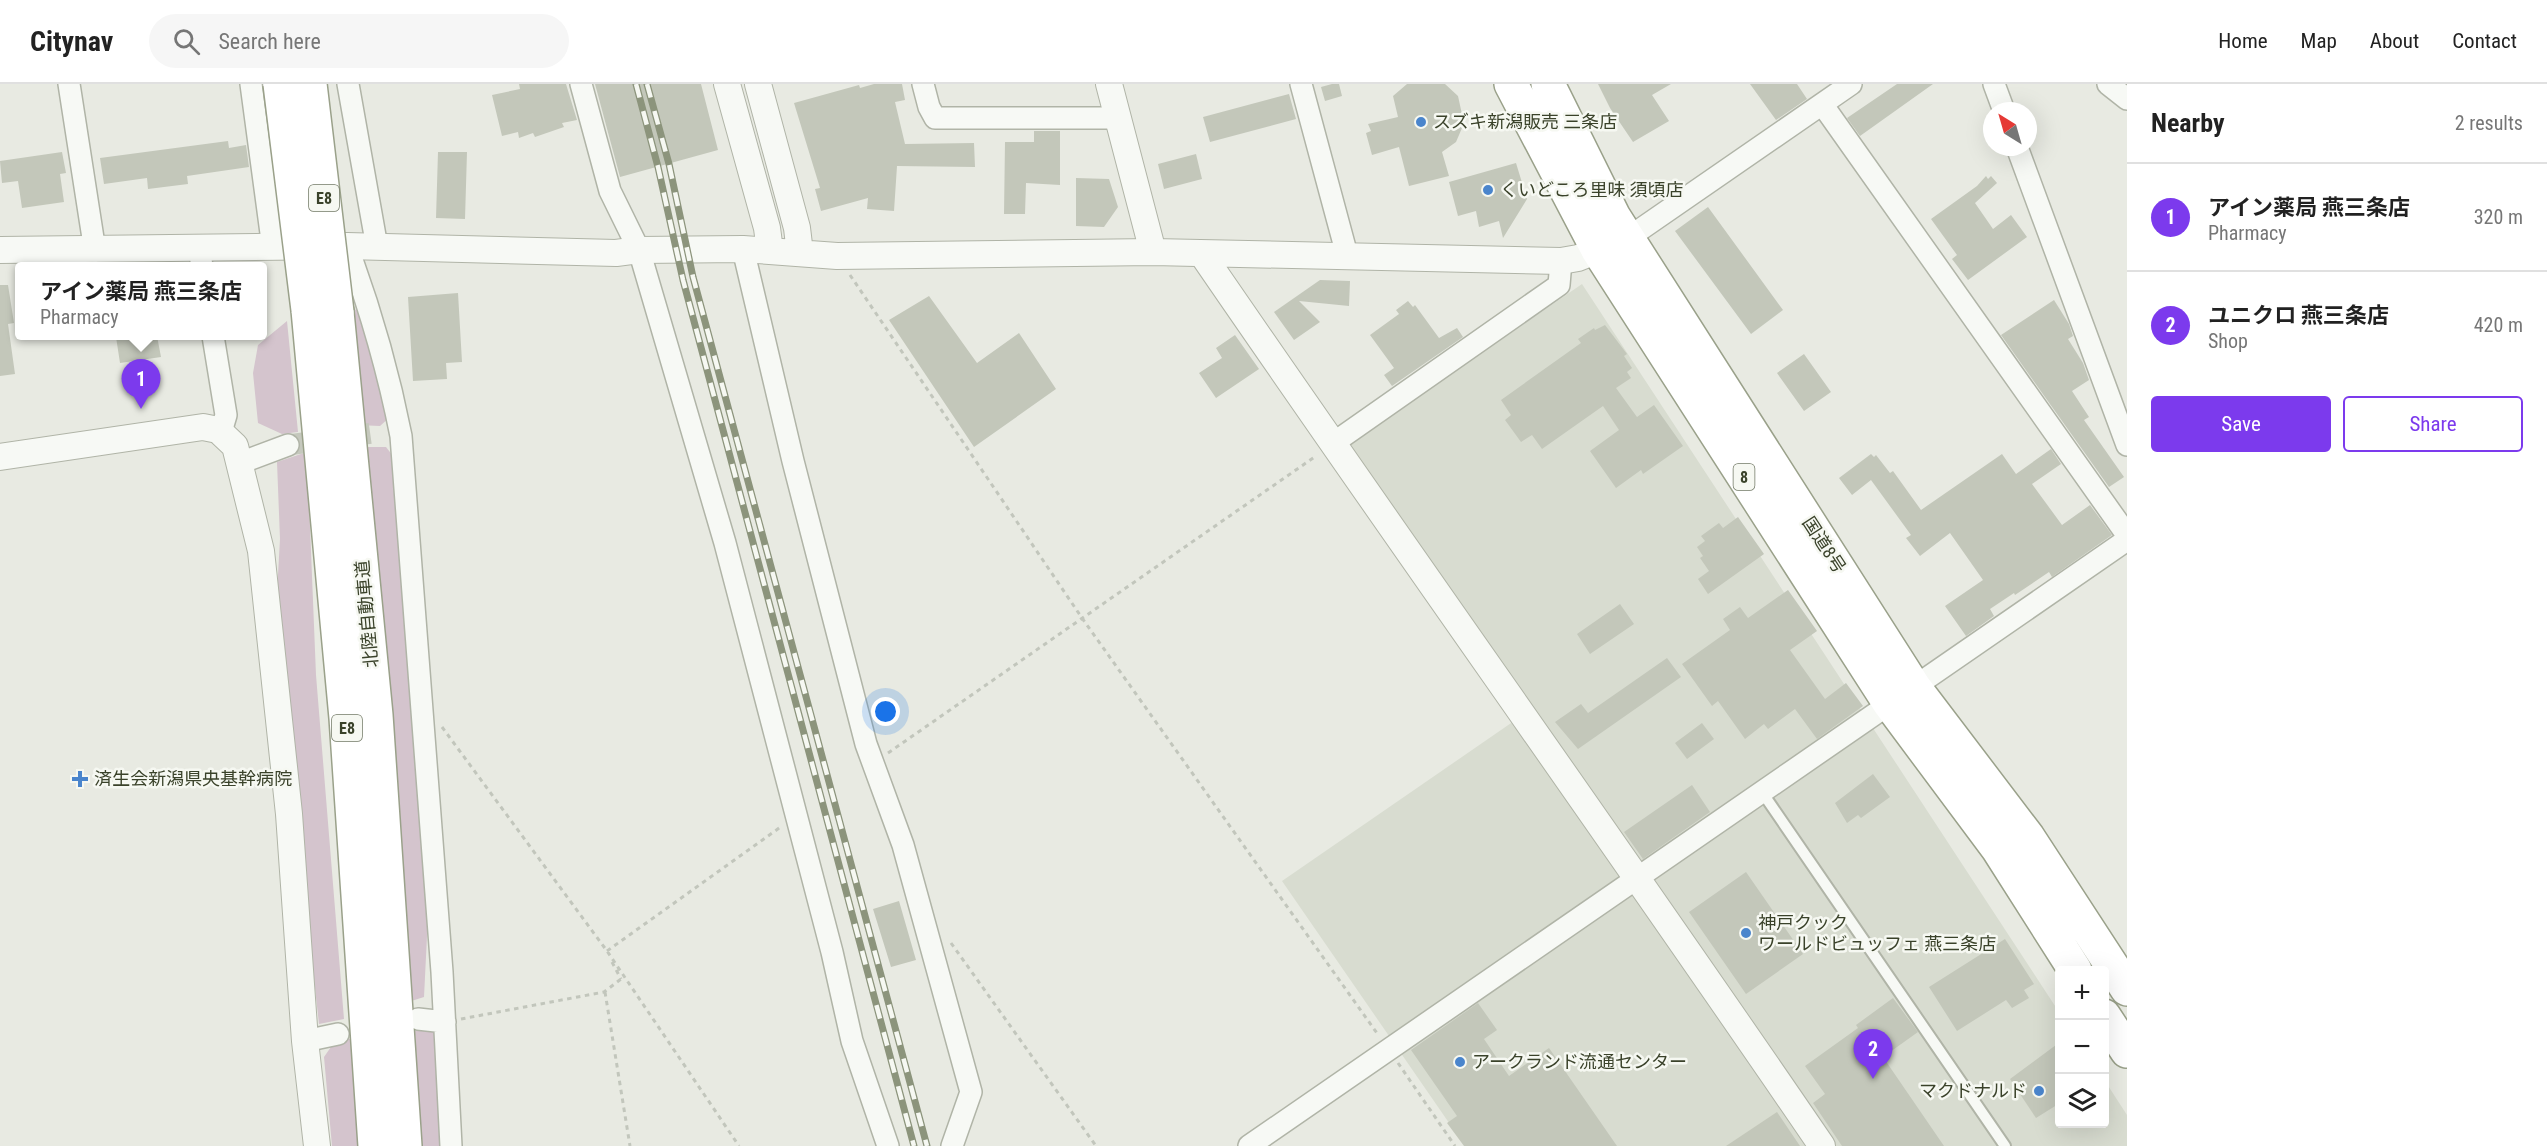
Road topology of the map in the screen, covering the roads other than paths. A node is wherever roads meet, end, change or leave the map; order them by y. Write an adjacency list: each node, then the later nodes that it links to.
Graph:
1 (69, 84): 30 (street)
2 (251, 84): 25 (street)
3 (280, 84): 38 (highway, 北陸自動車道 / E8, bridge)
4 (310, 84): 38 (highway, 北陸自動車道 / E8, bridge)
5 (348, 84): 24 (street)
6 (581, 84): 28 (street)
7 (727, 84): 31 (street)
8 (758, 84): 33 (street)
9 (923, 84): 20 (street)
10 (1109, 84): 20 (street)
11 (1302, 84): 35 (street)
12 (1511, 84): 29 (highway, 国道8号 / 8)
13 (1548, 84): 22 (highway, 国道8号 / 8)
14 (1851, 84): 19 (street)
15 (1994, 84): 18 (street)
16 (2108, 84): 17 (street)
17 (2127, 99)
18 (2001, 102)
19 (1822, 104): 22 (street); 46 (street)
20 (1117, 118): 32 (street)
21 (2020, 156): 43 (street)
22 (1628, 238): 29 (street); 48 (highway, 国道8号 / 8)
23 (347, 246): 24 (street); 25 (street); 55 (street)
24 (377, 247): 28 (street)
25 (273, 248): 36 (street)
26 (742, 249): 28 (street); 31 (street); 64 (street)
27 (0, 250): 30 (street)
28 (639, 250): 63 (street)
29 (1598, 250): 37 (street); 48 (highway, 国道8号 / 8)
30 (94, 251): 36 (street)
31 (770, 251): 33 (street)
32 (1153, 252): 33 (street); 34 (street)
33 (800, 253)
34 (1202, 254): 35 (street); 41 (street)
35 (1347, 255): 37 (street)
36 (201, 258)
37 (1560, 261): 41 (street)
38 (322, 311): 60 (highway, 北陸自動車道 / E8); 61 (highway, 北陸自動車道 / E8)
39 (214, 340): 40 (street)
40 (221, 432): 44 (street); 45 (street)
41 (1332, 444): 50 (street)
42 (288, 445): 45 (street)
43 (2127, 445)
44 (0, 457)
45 (240, 463): 57 (street)
46 (2127, 535)
47 (2127, 540): 48 (street)
48 (1902, 695): 49 (street); 51 (highway, 国道8号 / 8); 52 (highway, 国道8号 / 8)
49 (1762, 792): 50 (street); 67 (lane)
50 (1639, 878): 65 (street); 66 (street)
51 (2072, 966)
52 (2127, 989)
53 (418, 1019): 55 (street)
54 (2107, 1020): 58 (highway)
55 (445, 1022): 62 (street)
56 (338, 1034): 57 (street)
57 (305, 1041): 59 (street)
58 (2127, 1051)
59 (317, 1146)
60 (375, 1146)
61 (405, 1146)
62 (451, 1146)
63 (888, 1146)
64 (952, 1146)
65 (1249, 1146)
66 (1822, 1146)
67 (2005, 1146)

